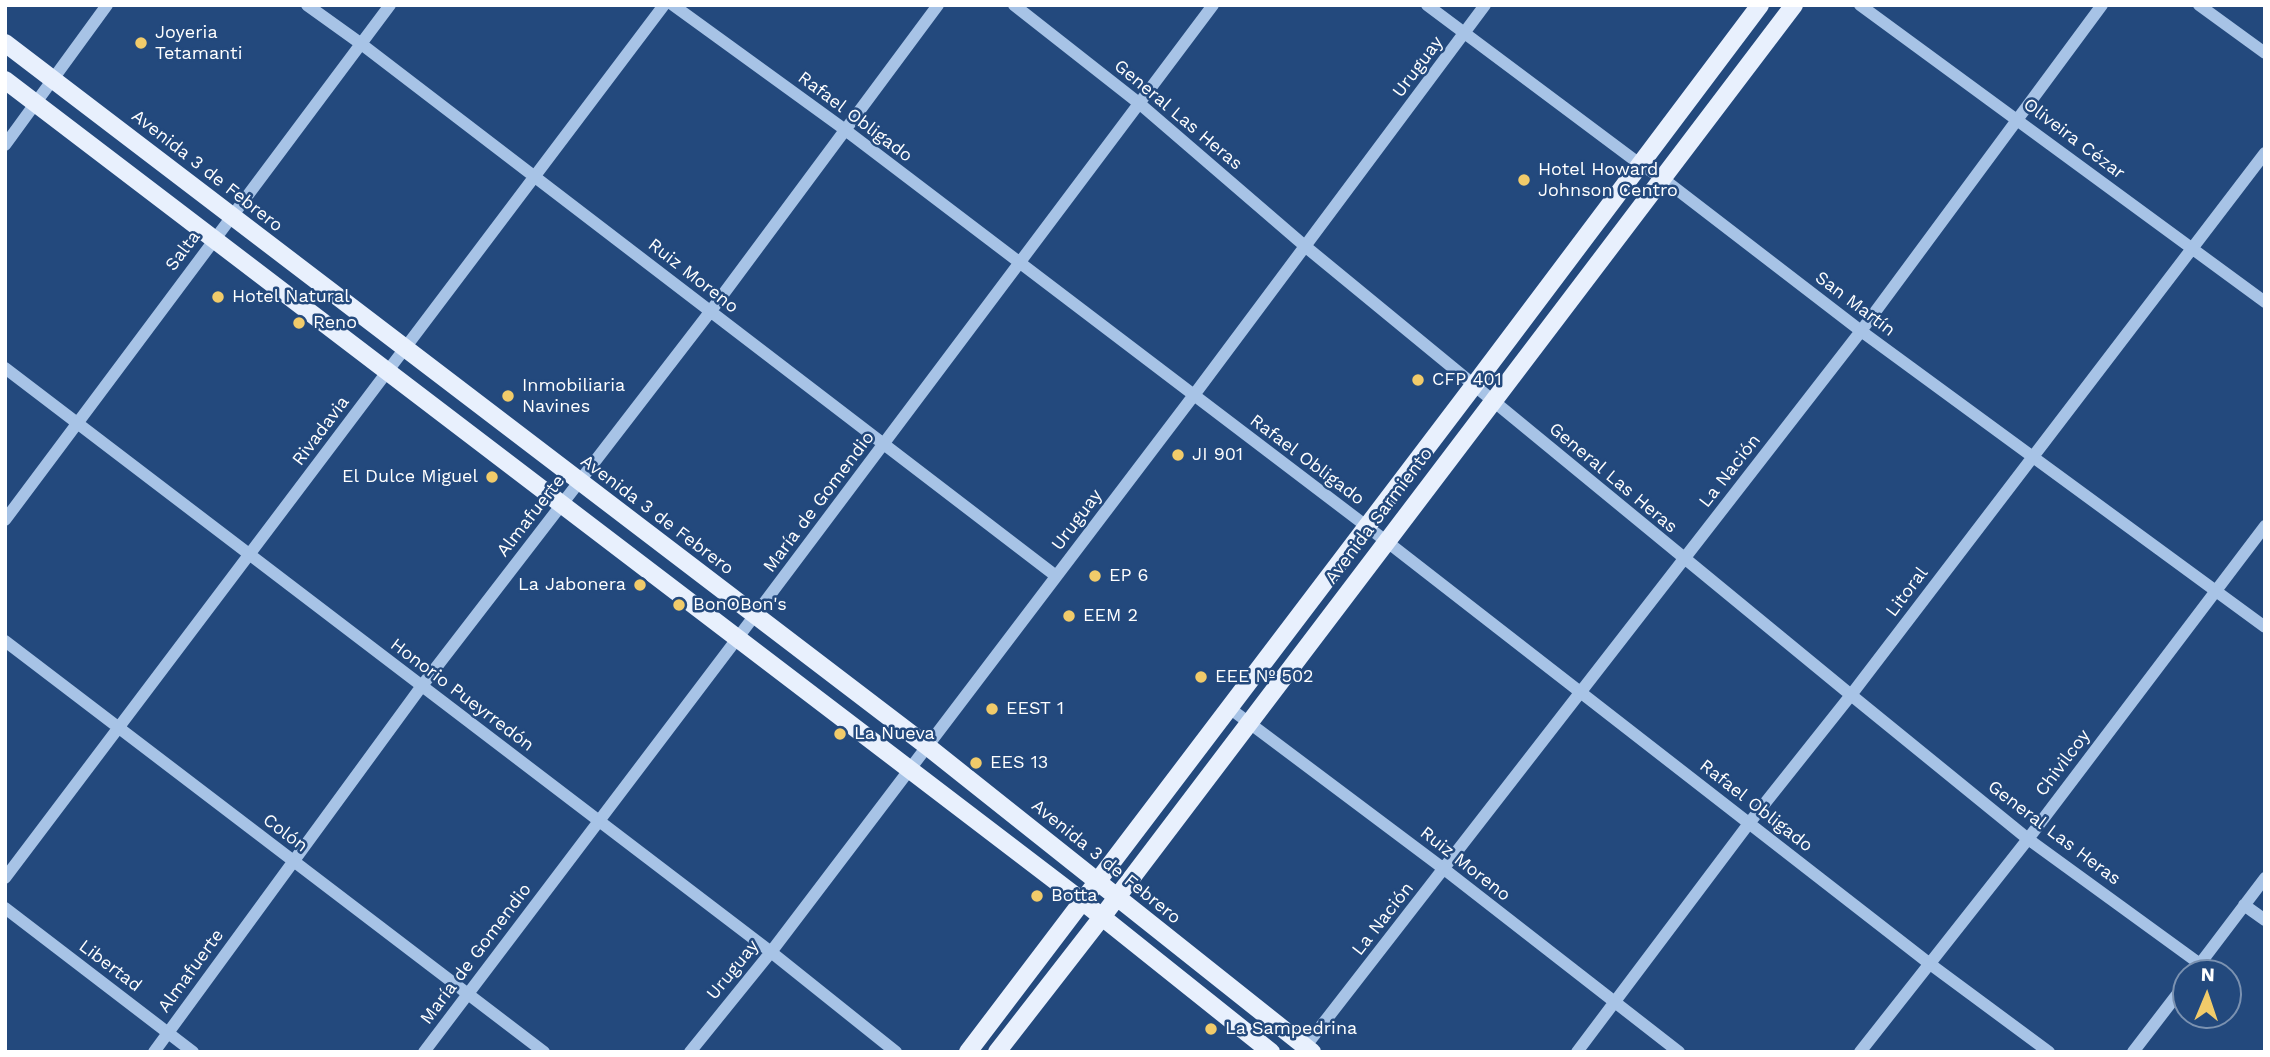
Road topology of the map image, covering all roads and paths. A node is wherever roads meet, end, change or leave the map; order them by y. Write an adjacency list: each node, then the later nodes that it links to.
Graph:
1 (107, 5): 20 (street)
2 (307, 5): 18 (street, Ruiz Moreno)
3 (390, 5): 18 (street, Salta)
4 (664, 5): 29 (street, Rivadavia)
5 (673, 5): 25 (street, Rafael Obligado)
6 (938, 5): 25 (street, Almafuerte)
7 (1014, 5): 23 (street, General Las Heras)
8 (1213, 5): 23 (street, María de Gomendio)
9 (1427, 5): 16 (street, San Martín)
10 (1485, 5): 16 (street, Uruguay)
11 (1760, 5): 28 (main road, Avenida Sarmiento)
12 (1794, 5): 30 (main road, Avenida Sarmiento)
13 (1860, 5): 24 (street, Oliveira Cézar)
14 (2102, 5): 24 (street, La Nación)
15 (2199, 5): 19 (street)
16 (1465, 33): 28 (street, San Martín); 33 (street, Uruguay)
17 (5, 43): 20 (main road, Avenida 3 de Febrero)
18 (360, 43): 29 (street, Ruiz Moreno); 31 (street, Salta)
19 (2265, 53)
20 (53, 78): 22 (street); 31 (main road, Avenida 3 de Febrero)
21 (5, 80): 22 (main road)
22 (37, 104): 26 (street); 32 (main road)
23 (1140, 104): 33 (street, General Las Heras); 35 (street, María de Gomendio)
24 (2018, 119): 34 (street, Oliveira Cézar); 38 (street, La Nación)
25 (844, 129): 35 (street, Rafael Obligado); 37 (street, Almafuerte)
26 (5, 145)
27 (2265, 153): 34 (street, Litoral)
28 (1641, 165): 30 (street, San Martín); 42 (main road, Avenida Sarmiento)
29 (536, 177): 37 (street, Ruiz Moreno); 39 (street, Rivadavia)
30 (1662, 178): 38 (street, San Martín); 44 (main road, Avenida Sarmiento)
31 (231, 216): 32 (street, Salta); 39 (main road, Avenida 3 de Febrero)
32 (214, 239): 41 (main road); 45 (street, Salta)
33 (1306, 247): 42 (street, General Las Heras); 43 (street, Uruguay)
34 (2191, 249): 36 (street, Oliveira Cézar); 47 (street, Litoral)
35 (1020, 264): 43 (street, Rafael Obligado); 46 (street, María de Gomendio)
36 (2265, 302)
37 (710, 312): 46 (street, Ruiz Moreno); 48 (street, Almafuerte)
38 (1860, 331): 47 (street, San Martín); 55 (street, La Nación)
39 (406, 349): 41 (street, Rivadavia); 48 (main road, Avenida 3 de Febrero)
40 (5, 368): 45 (street, Honorio Pueyrredón)
41 (388, 372): 49 (main road); 54 (street, Rivadavia)
42 (1475, 384): 44 (street, General Las Heras); 51 (main road, Avenida Sarmiento)
43 (1194, 395): 51 (street, Rafael Obligado); 56 (street, Uruguay)
44 (1493, 400): 53 (main road, Avenida Sarmiento); 55 (street, General Las Heras)
45 (77, 423): 50 (street, Salta); 54 (street, Honorio Pueyrredón)
46 (884, 444): 56 (street, Ruiz Moreno); 58 (street, María de Gomendio)
47 (2032, 457): 57 (street, San Martín); 64 (street, Litoral)
48 (580, 482): 49 (street, Almafuerte); 58 (main road, Avenida 3 de Febrero)
49 (561, 505): 60 (main road); 62 (street, Almafuerte)
50 (5, 520)
51 (1366, 526): 53 (street, Rafael Obligado); 65 (main road, Avenida Sarmiento)
52 (2265, 526): 57 (street, Chivilcoy)
53 (1387, 541): 63 (street, Rafael Obligado); 66 (main road, Avenida Sarmiento)
54 (250, 554): 62 (street, Honorio Pueyrredón); 67 (street, Rivadavia)
55 (1684, 560): 63 (street, La Nación); 64 (street, General Las Heras)
56 (1056, 576): 68 (street, Uruguay)
57 (2216, 591): 59 (street, San Martín); 72 (street, Chivilcoy)
58 (755, 615): 60 (street, María de Gomendio); 68 (main road, Avenida 3 de Febrero)
59 (2265, 627)
60 (738, 638): 69 (main road); 70 (street, María de Gomendio)
61 (5, 641): 67 (street, Colón)
62 (421, 687): 70 (street, Honorio Pueyrredón); 73 (street, Almafuerte)
63 (1580, 692): 71 (street, Rafael Obligado); 74 (street, La Nación)
64 (1851, 695): 71 (street, Litoral); 72 (street, General Las Heras)
65 (1228, 706): 66 (street, Ruiz Moreno); 77 (main road, Avenida Sarmiento)
66 (1249, 721): 74 (street, Ruiz Moreno); 78 (main road, Avenida Sarmiento)
67 (119, 728): 73 (street, Colón); 75 (street, Rivadavia)
68 (927, 746): 69 (street, Uruguay); 77 (main road, Avenida 3 de Febrero)
69 (909, 769): 79 (main road); 84 (street, Uruguay)
70 (598, 820): 84 (street, Honorio Pueyrredón); 88 (street, María de Gomendio)
71 (1749, 822): 87 (street, Rafael Obligado); 90 (street, Litoral)
72 (2028, 839): 85 (street, General Las Heras); 87 (street, Chivilcoy)
73 (292, 860): 88 (street, Colón); 91 (street, Almafuerte)
74 (1444, 869): 90 (street, Ruiz Moreno); 92 (street, La Nación)
75 (5, 878)
76 (2265, 878): 80 (street)
77 (1098, 881): 78 (main road, Avenida 3 de Febrero); 79 (main road, Avenida Sarmiento)
78 (1116, 897): 82 (main road, Avenida Sarmiento); 92 (main road, Avenida 3 de Febrero)
79 (1082, 901): 82 (main road); 99 (main road, Avenida Sarmiento)
80 (2244, 905): 83 (street); 86 (street)
81 (5, 908): 91 (street, Libertad)
82 (1102, 917): 100 (main road, Avenida Sarmiento); 101 (main road)
83 (2265, 920)
84 (771, 952): 97 (street, Uruguay); 98 (street, Honorio Pueyrredón)
85 (2184, 959)
86 (2204, 959)
87 (1930, 964): 104 (street, Chivilcoy); 105 (street, Rafael Obligado)
88 (468, 993): 95 (street, María de Gomendio); 96 (street, Colón)
89 (2172, 1001): 106 (street)
90 (1614, 1002): 102 (street, Litoral); 103 (street, Ruiz Moreno)
91 (168, 1033): 93 (street, Almafuerte); 94 (street, Libertad)
92 (1306, 1050)
93 (154, 1052)
94 (193, 1052)
95 (424, 1052)
96 (544, 1052)
97 (690, 1052)
98 (896, 1052)
99 (968, 1052)
100 (997, 1052)
101 (1271, 1052)
102 (1577, 1052)
103 (1679, 1052)
104 (1860, 1052)
105 (2049, 1052)
106 (2133, 1052)

